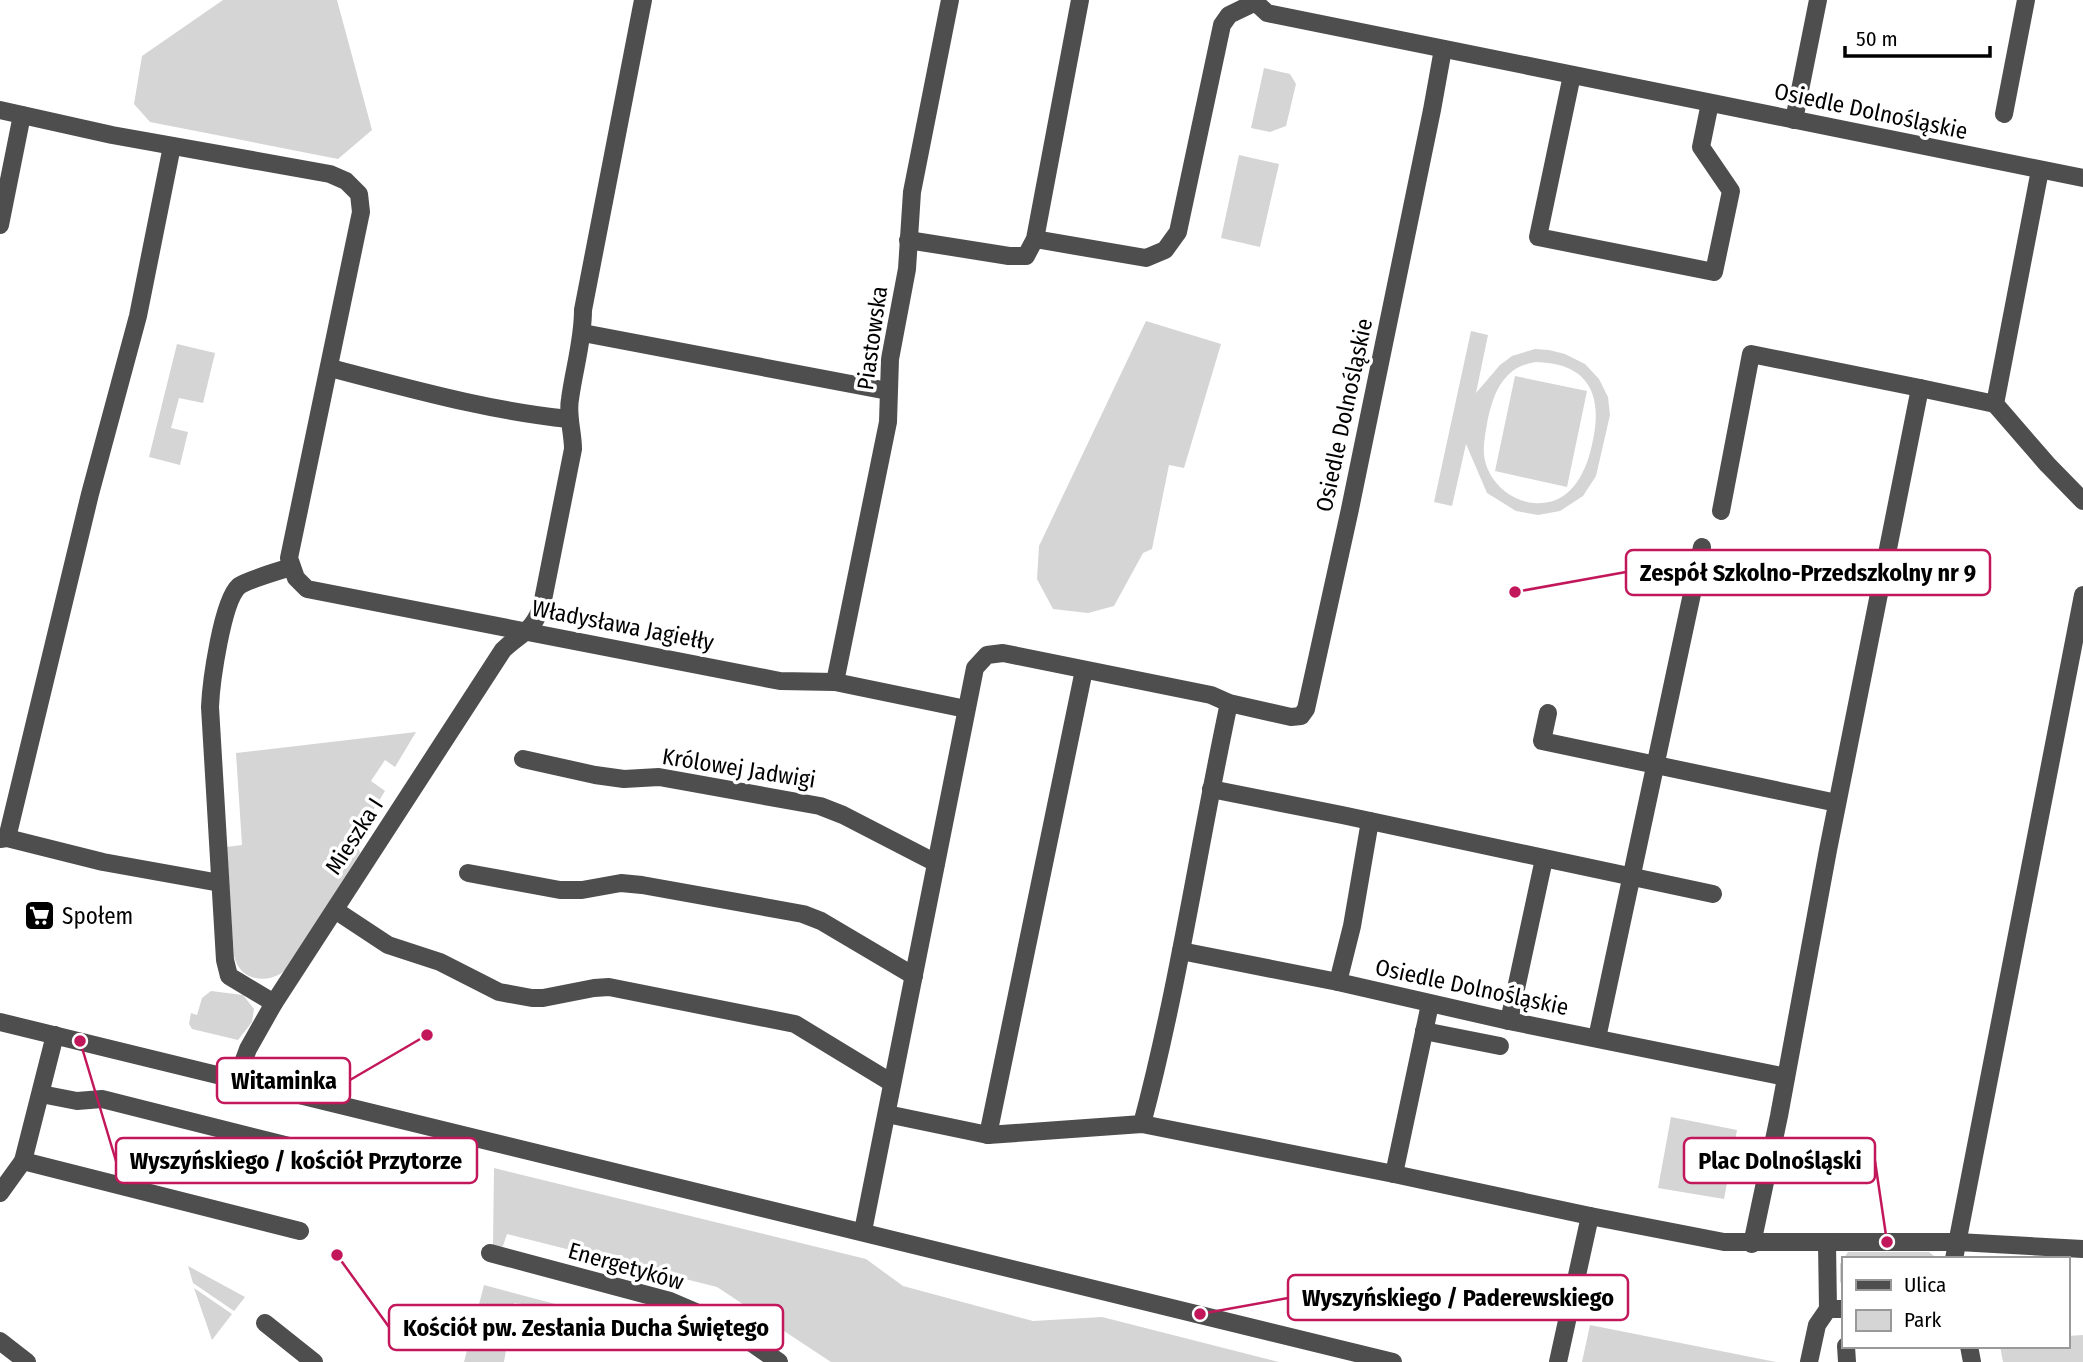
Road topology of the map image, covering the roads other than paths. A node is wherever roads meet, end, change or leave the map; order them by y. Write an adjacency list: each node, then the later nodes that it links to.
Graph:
1 (643, 0): 20 (street)
2 (950, 0): 19 (street, Piastowska)
3 (1080, 0): 18 (street)
4 (1818, 0): 13 (street)
5 (2026, 0): 11 (street)
6 (1253, 2): 7 (street, Osiedle Dolnośląskie); 18 (street, Osiedle Dolnośląskie)
7 (1443, 49): 8 (street, Osiedle Dolnośląskie); 34 (street, Osiedle Dolnośląskie)
8 (1572, 75): 9 (street, Osiedle Dolnośląskie); 9 (street)
9 (1710, 103): 13 (street, Osiedle Dolnośląskie)
10 (0, 110): 12 (street)
11 (2004, 114)
12 (22, 115): 14 (street); 17 (street)
13 (1794, 120): 15 (street, Osiedle Dolnośląskie)
14 (172, 146): 21 (street); 42 (street)
15 (2040, 170): 16 (street, Osiedle Dolnośląskie); 24 (street)
16 (2083, 178)
17 (0, 225)
18 (1035, 239): 19 (street)
19 (908, 240): 23 (street, Piastowska)
20 (583, 334): 23 (street); 25 (street)
21 (330, 368): 25 (street); 29 (street)
22 (1920, 388): 24 (street); 27 (street); 40 (street)
23 (888, 391): 33 (street, Piastowska)
24 (1995, 404): 26 (street)
25 (569, 419): 31 (street)
26 (2083, 501)
27 (1721, 511)
28 (1702, 547): 38 (street)
29 (290, 562): 31 (street, Władysława Jagiełły); 47 (street)
30 (2083, 595): 78 (street)
31 (527, 632): 33 (street, Władysława Jagiełły); 49 (street, Mieszka I)
32 (1084, 670): 34 (street, Osiedle Dolnośląskie); 35 (street, Osiedle Dolnośląskie); 67 (street)
33 (835, 682): 35 (street, Władysława Jagiełły)
34 (1229, 703): 39 (street)
35 (966, 709): 44 (street)
36 (1548, 713): 38 (street)
37 (523, 760): 44 (street, Królowej Jadwigi)
38 (1655, 765): 40 (street); 46 (street)
39 (1210, 789): 41 (street); 50 (street)
40 (1837, 803): 61 (street)
41 (1370, 821): 43 (street); 52 (street, Osiedle Dolnośląskie)
42 (3, 839): 47 (street)
43 (1544, 859): 46 (street); 55 (street)
44 (936, 863): 51 (street)
45 (468, 873): 51 (street)
46 (1631, 877): 48 (street); 59 (street)
47 (220, 883): 53 (street)
48 (1713, 894)
49 (335, 910): 53 (street, Mieszka I); 63 (street)
50 (1181, 951): 52 (street, Osiedle Dolnośląskie); 66 (street)
51 (914, 976): 63 (street)
52 (1338, 982): 54 (street, Osiedle Dolnośląskie)
53 (274, 1003): 62 (street, Mieszka I)
54 (1430, 1004): 55 (street, Osiedle Dolnośląskie); 57 (street)
55 (1509, 1021): 59 (street, Osiedle Dolnośląskie)
56 (0, 1022): 58 (street)
57 (1424, 1031): 60 (street); 70 (street)
58 (55, 1035): 62 (street); 64 (street)
59 (1597, 1038): 61 (street, Osiedle Dolnośląskie)
60 (1500, 1046)
61 (1786, 1077): 76 (street)
62 (237, 1079): 74 (street)
63 (892, 1083): 65 (street)
64 (41, 1094): 68 (street); 69 (street)
65 (887, 1114): 67 (street); 74 (street)
66 (1142, 1124): 67 (street); 70 (street)
67 (988, 1135)
68 (293, 1147)
69 (23, 1161): 71 (street); 73 (street)
70 (1394, 1174): 72 (street)
71 (0, 1193)
72 (1590, 1216): 76 (street); 88 (street)
73 (300, 1231)
74 (863, 1231): 83 (street)
75 (1827, 1243): 76 (street); 78 (street); 80 (street)
76 (1752, 1244)
77 (2083, 1249): 78 (street)
78 (1956, 1250)
79 (490, 1254): 86 (street, Energetyków)
80 (1836, 1309): 89 (street)
81 (265, 1324): 85 (street)
82 (0, 1341): 84 (street)
83 (1329, 1354): 87 (street)
84 (27, 1362)
85 (314, 1362)
86 (779, 1362)
87 (1393, 1362)
88 (1558, 1362)
89 (1809, 1362)

